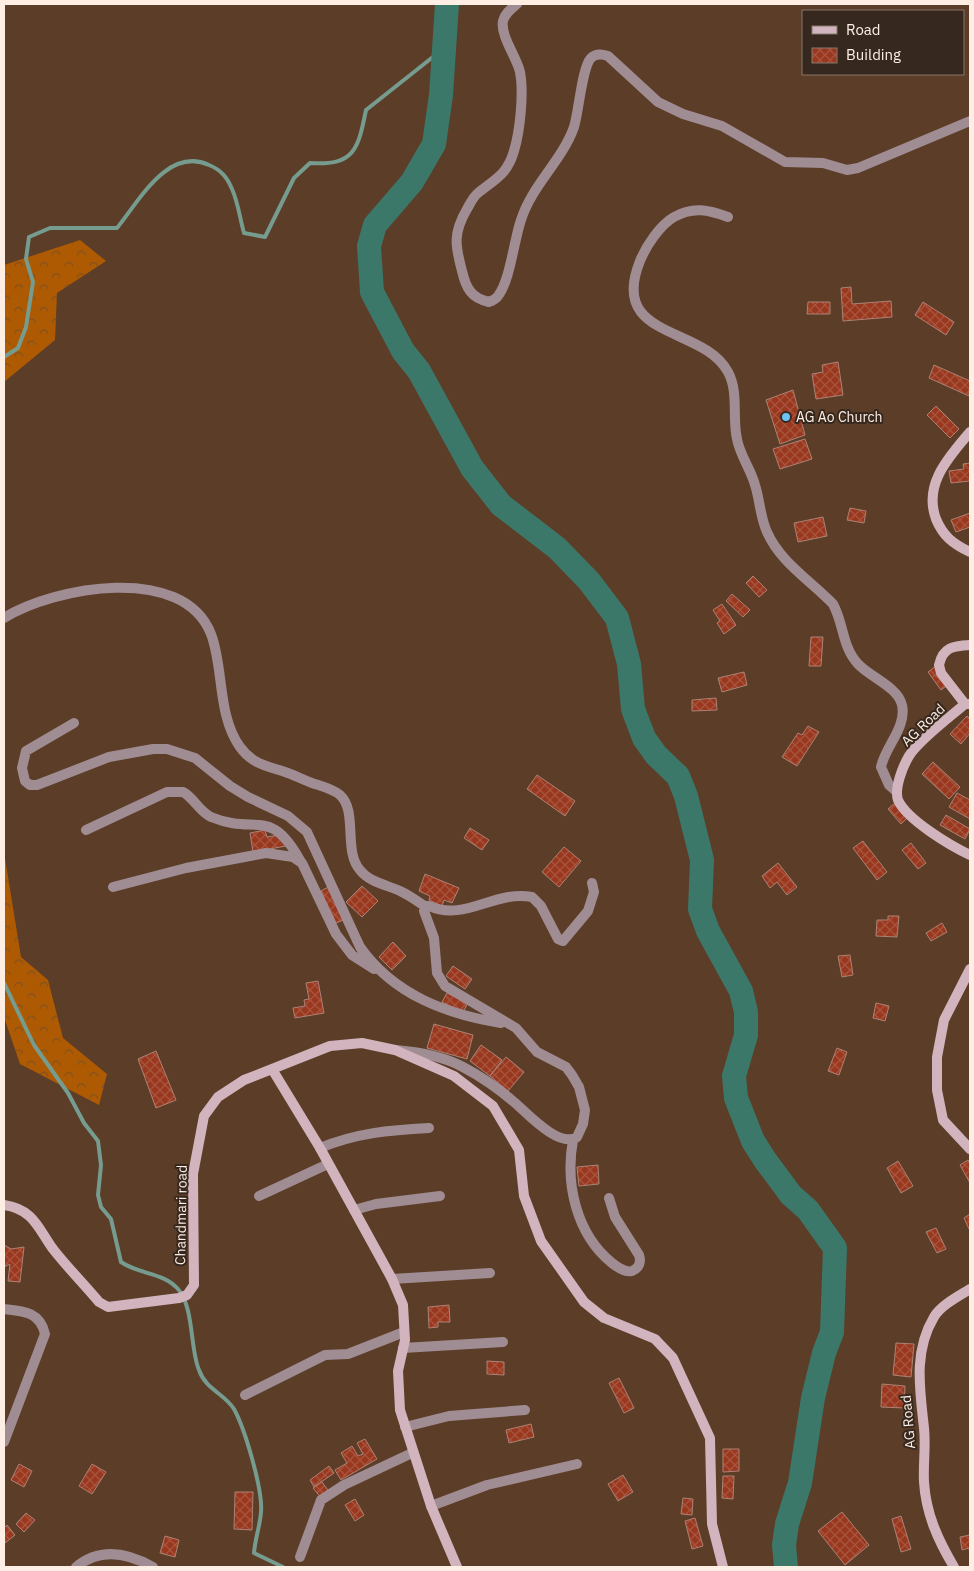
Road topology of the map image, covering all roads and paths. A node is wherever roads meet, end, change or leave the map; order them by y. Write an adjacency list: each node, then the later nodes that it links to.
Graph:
1 (517, 4): 2 (street)
2 (970, 121)
3 (728, 217): 10 (street)
4 (970, 432): 5 (main road)
5 (970, 552)
6 (4, 618): 16 (street)
7 (970, 646): 8 (main road)
8 (968, 704): 10 (main road, AG Road)
9 (74, 723): 18 (street)
10 (897, 792): 12 (main road)
11 (86, 830): 13 (street)
12 (970, 855)
13 (302, 863): 15 (street); 18 (street)
14 (592, 882): 16 (street)
15 (113, 887)
16 (426, 906): 19 (street)
17 (970, 969): 25 (main road)
18 (392, 980): 19 (street)
19 (510, 1025): 23 (street)
20 (395, 1050): 21 (main road, Chandmari road); 23 (street); 50 (main road, Chandmari road)
21 (272, 1069): 24 (main road); 30 (main road, Chandmari road)
22 (429, 1128): 24 (street)
23 (573, 1140): 29 (street)
24 (320, 1148): 26 (main road)
25 (970, 1149)
26 (328, 1164): 27 (street); 31 (main road)
27 (259, 1196)
28 (440, 1196): 31 (street)
29 (609, 1198)
30 (4, 1205)
31 (354, 1210): 33 (main road)
32 (490, 1273): 33 (street)
33 (392, 1278): 36 (main road)
34 (970, 1289): 51 (main road, AG Road)
35 (4, 1309): 42 (street)
36 (404, 1332): 38 (main road); 39 (street)
37 (503, 1342): 38 (street)
38 (403, 1348): 41 (main road)
39 (245, 1395)
40 (525, 1410): 41 (street)
41 (404, 1427): 43 (main road)
42 (4, 1442)
43 (412, 1454): 45 (main road); 46 (street)
44 (577, 1464): 45 (street)
45 (430, 1506): 49 (main road)
46 (300, 1557)
47 (76, 1567): 48 (street)
48 (153, 1567)
49 (457, 1567)
50 (723, 1567)
51 (954, 1567)

